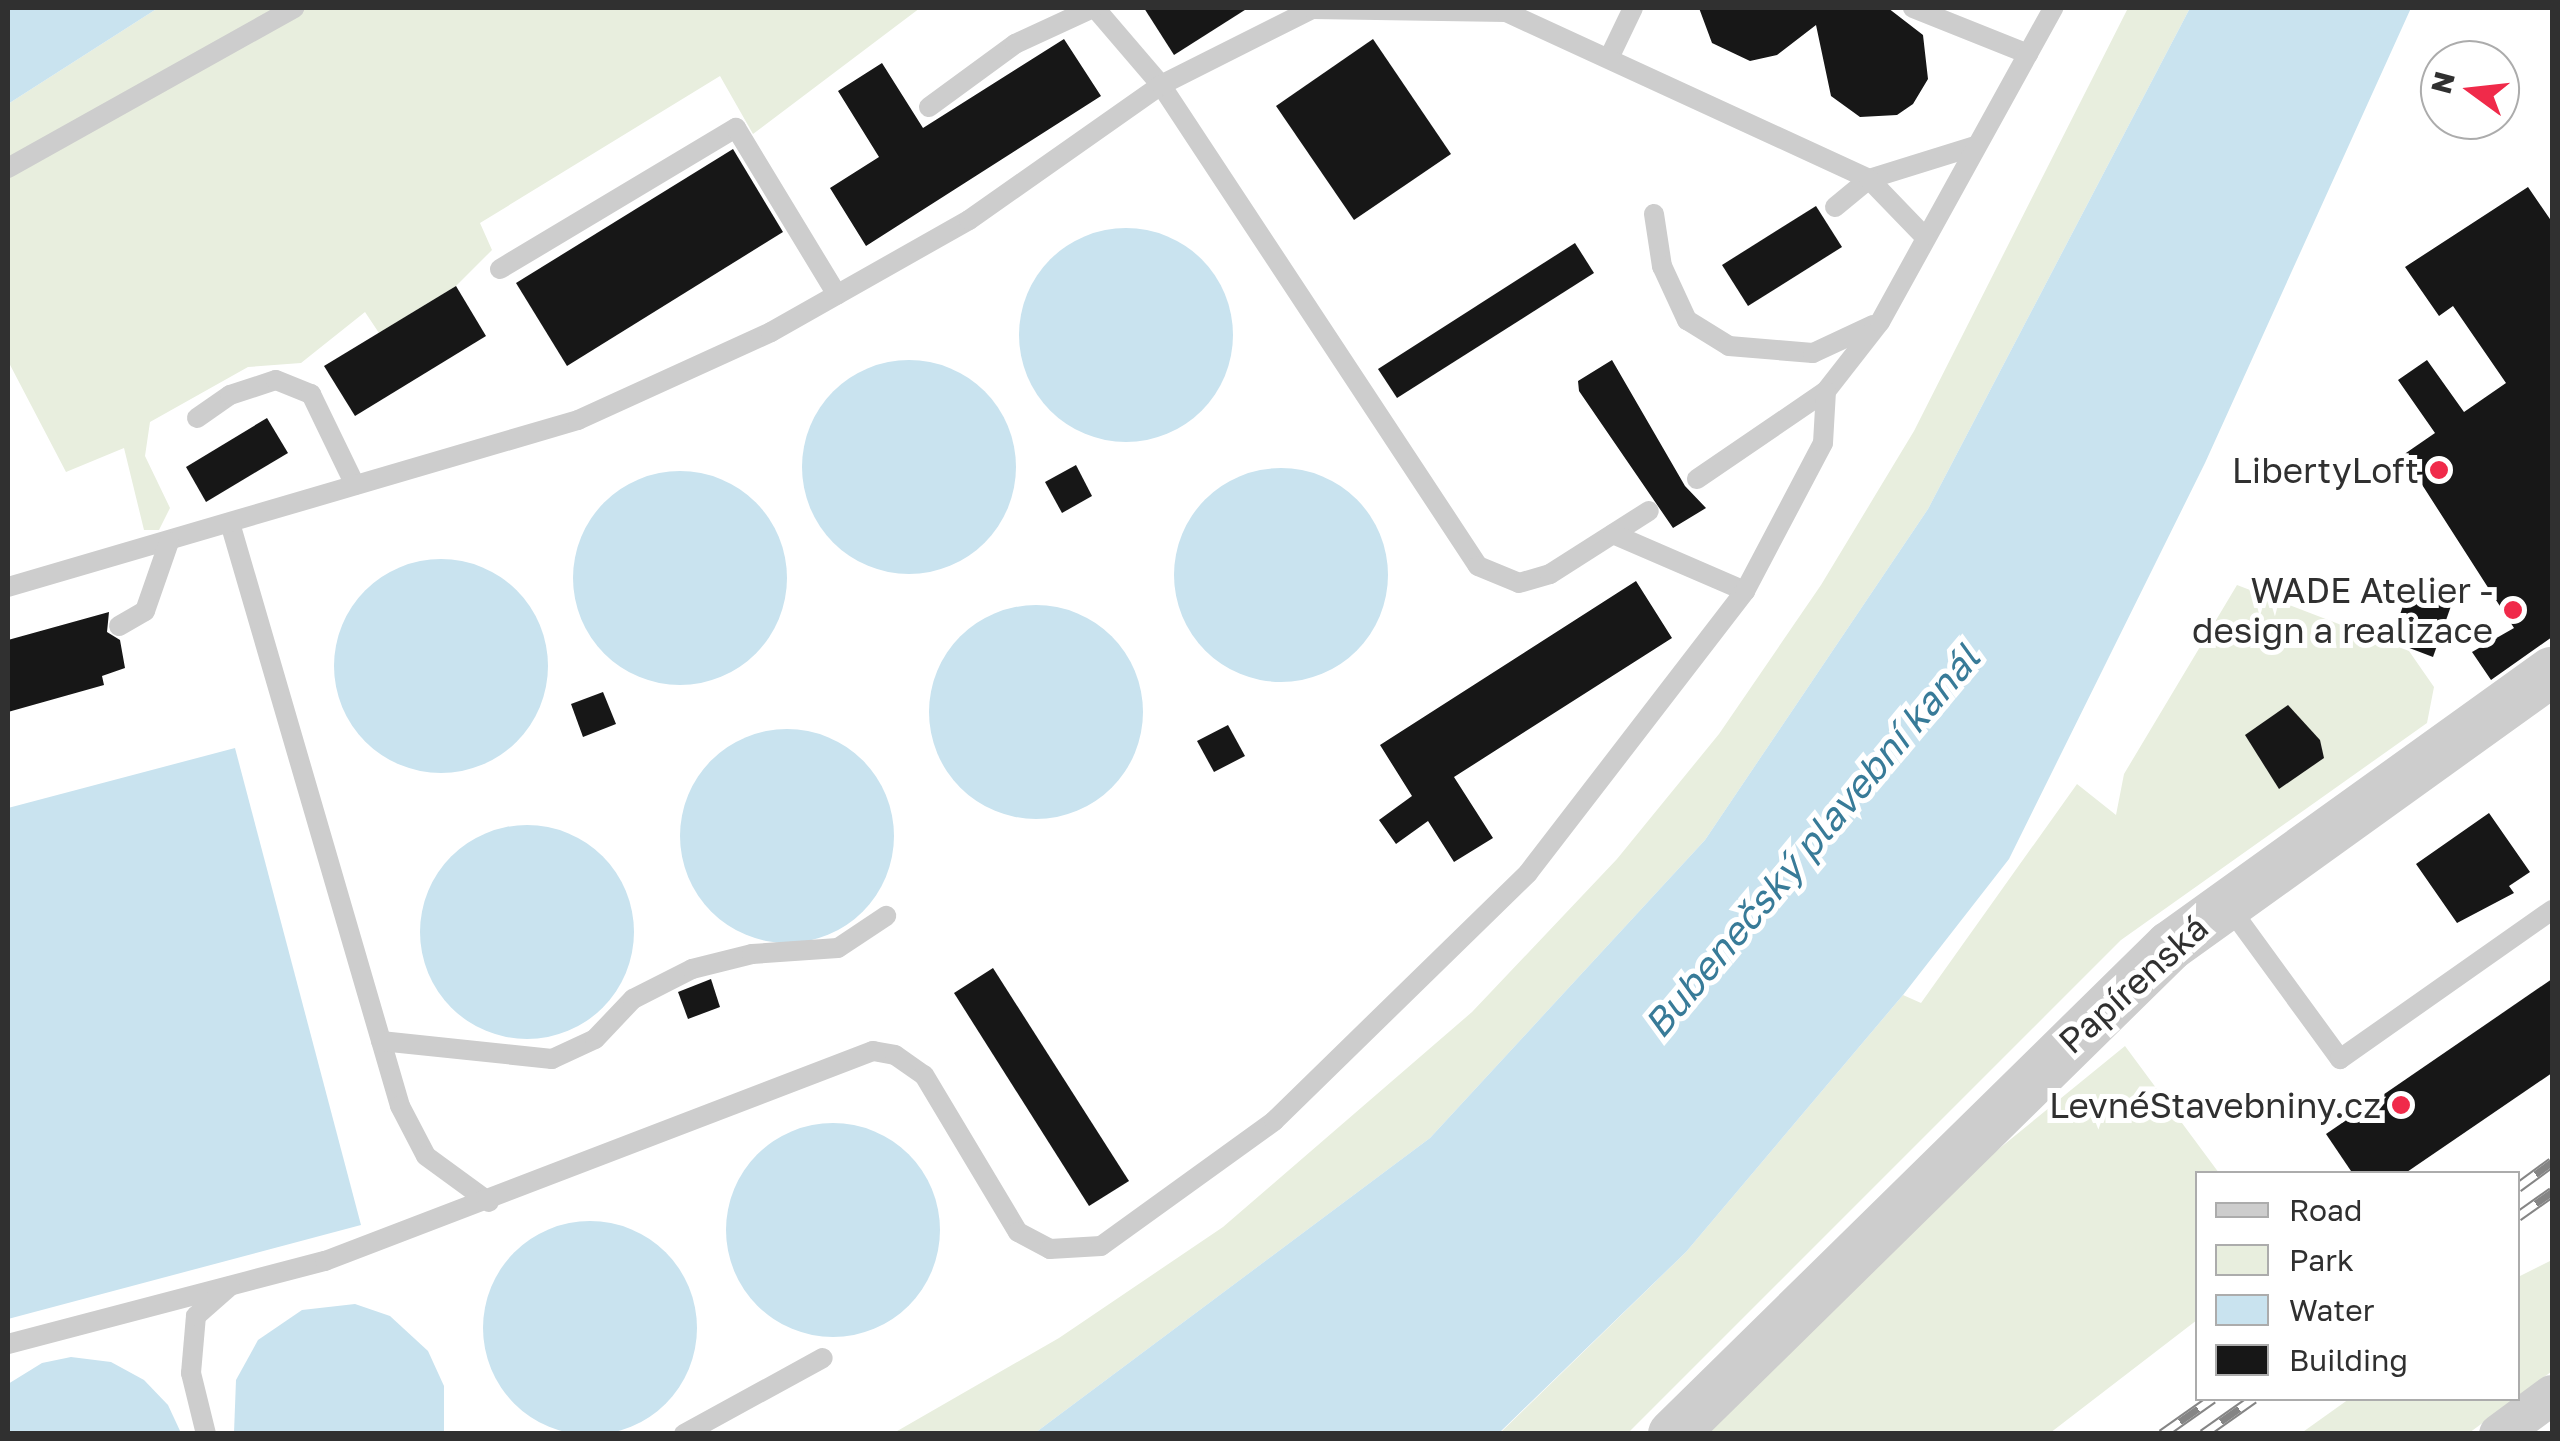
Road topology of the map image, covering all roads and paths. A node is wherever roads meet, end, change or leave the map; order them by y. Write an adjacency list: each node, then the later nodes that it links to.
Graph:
1 (294, 8): 13 (lane)
2 (1094, 8): 10 (lane); 11 (lane)
3 (1313, 8): 7 (lane); 10 (lane)
4 (1633, 8): 9 (lane)
5 (1913, 8): 8 (lane)
6 (2053, 8): 8 (lane)
7 (1506, 10): 9 (lane)
8 (2028, 54): 12 (lane)
9 (1610, 56): 14 (lane)
10 (1161, 85): 19 (lane); 27 (lane)
11 (929, 107)
12 (1974, 146): 14 (lane); 17 (lane)
13 (8, 168)
14 (1869, 179): 15 (lane); 17 (lane)
15 (1836, 207)
16 (1654, 214): 20 (lane)
17 (1924, 236): 20 (lane)
18 (500, 269): 19 (lane)
19 (837, 295): 24 (lane)
20 (1880, 322): 21 (lane)
21 (1826, 390): 23 (lane); 30 (lane)
22 (197, 418): 24 (lane)
23 (1697, 479)
24 (355, 485): 26 (lane)
25 (1649, 511): 27 (lane)
26 (230, 523): 28 (lane); 36 (lane)
27 (1613, 534): 30 (lane)
28 (169, 542): 29 (lane); 31 (lane)
29 (8, 587)
30 (1746, 591): 37 (lane)
31 (118, 626)
32 (2552, 672): 33 (street, Papírenská)
33 (2226, 902): 34 (lane); 44 (street, Papírenská)
34 (2552, 910)
35 (886, 916): 36 (lane)
36 (381, 1041): 37 (lane)
37 (489, 1202): 38 (lane)
38 (235, 1281): 39 (lane); 42 (lane)
39 (8, 1344)
40 (823, 1358): 43 (lane)
41 (2552, 1395): 45 (street)
42 (206, 1434)
43 (684, 1434)
44 (1673, 1434)
45 (2499, 1434)

